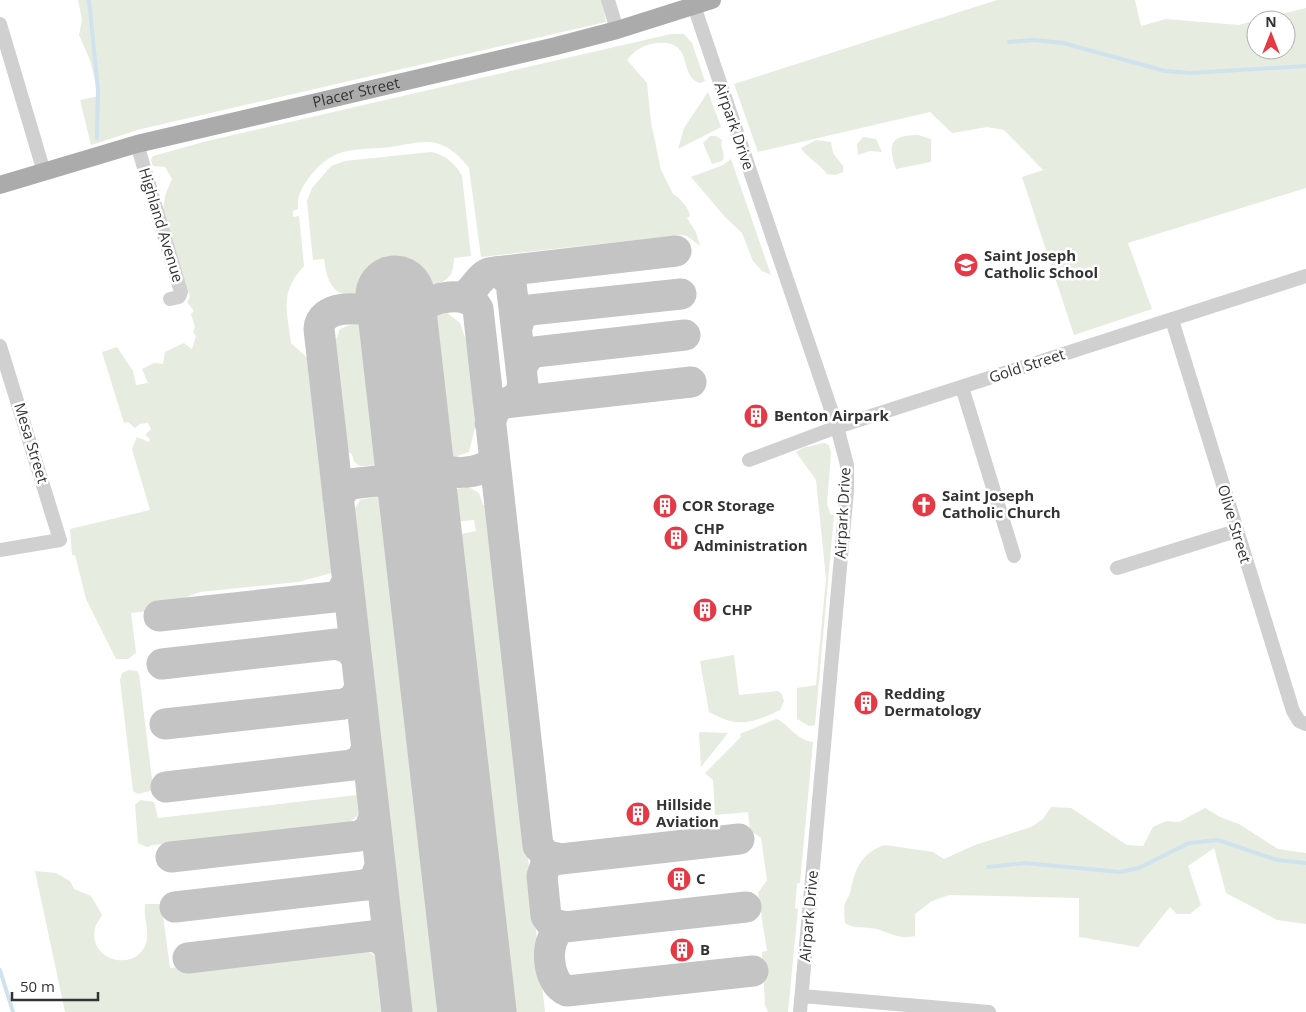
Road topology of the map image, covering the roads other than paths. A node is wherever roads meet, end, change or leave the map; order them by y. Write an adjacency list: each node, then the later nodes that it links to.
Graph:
1 (608, 0): 5 (street)
2 (712, 0): 3 (main road, Placer Street)
3 (694, 6): 5 (main road, Placer Street); 14 (street, Airpark Drive)
4 (0, 24): 7 (street)
5 (617, 30): 6 (main road, Placer Street)
6 (137, 144): 7 (main road, Placer Street); 10 (street, Highland Avenue)
7 (44, 172): 8 (main road, Placer Street)
8 (0, 185)
9 (1306, 276): 11 (street, Gold Street)
10 (170, 299)
11 (1172, 320): 13 (street, Gold Street); 16 (street, Olive Street)
12 (0, 346): 17 (street, Mesa Street)
13 (962, 387): 14 (street, Gold Street); 18 (street)
14 (838, 427): 15 (street, Gold Street); 21 (street, Airpark Drive)
15 (749, 460)
16 (1236, 531): 19 (street); 20 (street, Olive Street)
17 (0, 550)
18 (1014, 556)
19 (1117, 568)
20 (1305, 724)
21 (802, 996): 22 (street, Airpark Drive); 23 (street)
22 (800, 1012)
23 (989, 1012)

